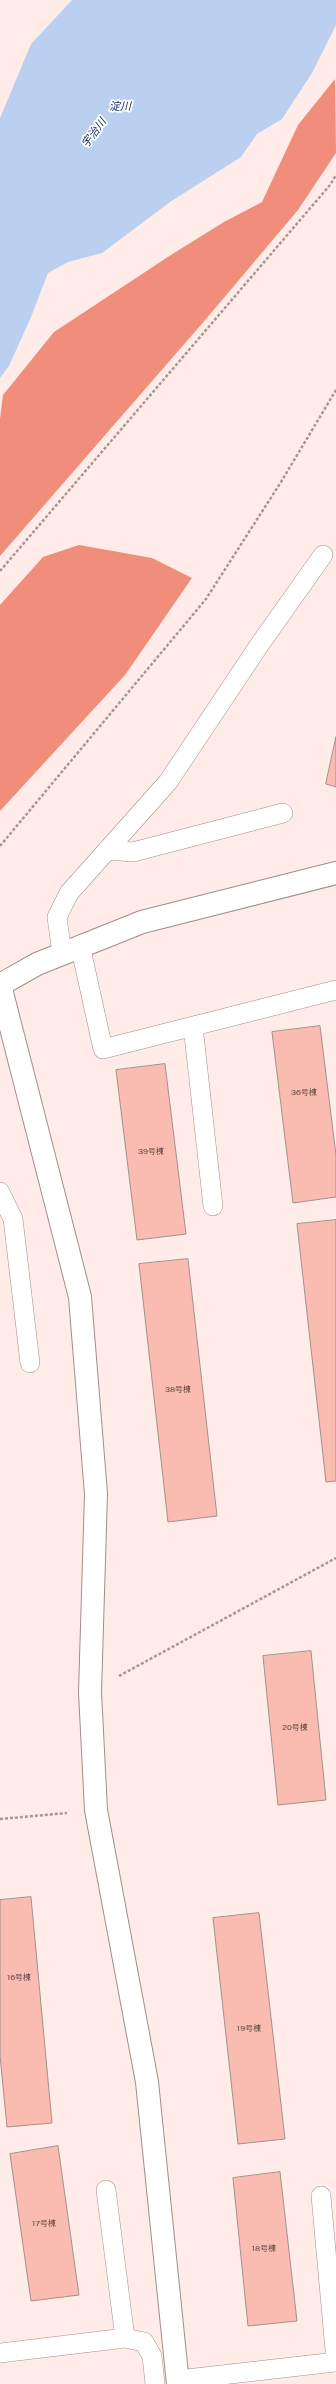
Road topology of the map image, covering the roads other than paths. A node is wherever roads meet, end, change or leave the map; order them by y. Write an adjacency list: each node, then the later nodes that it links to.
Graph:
1 (323, 555): 3 (lane)
2 (283, 813): 3 (lane)
3 (107, 850): 5 (lane)
4 (336, 873): 5 (street)
5 (71, 949): 6 (street); 8 (lane)
6 (0, 985): 17 (street)
7 (336, 990): 8 (lane)
8 (193, 1026): 10 (lane)
9 (0, 1192): 11 (lane)
10 (213, 1206)
11 (30, 1363)
12 (106, 2190): 14 (lane)
13 (321, 2196): 16 (lane)
14 (125, 2338): 15 (lane); 18 (lane)
15 (0, 2353)
16 (336, 2361): 17 (lane)
17 (178, 2382)
18 (155, 2384)

